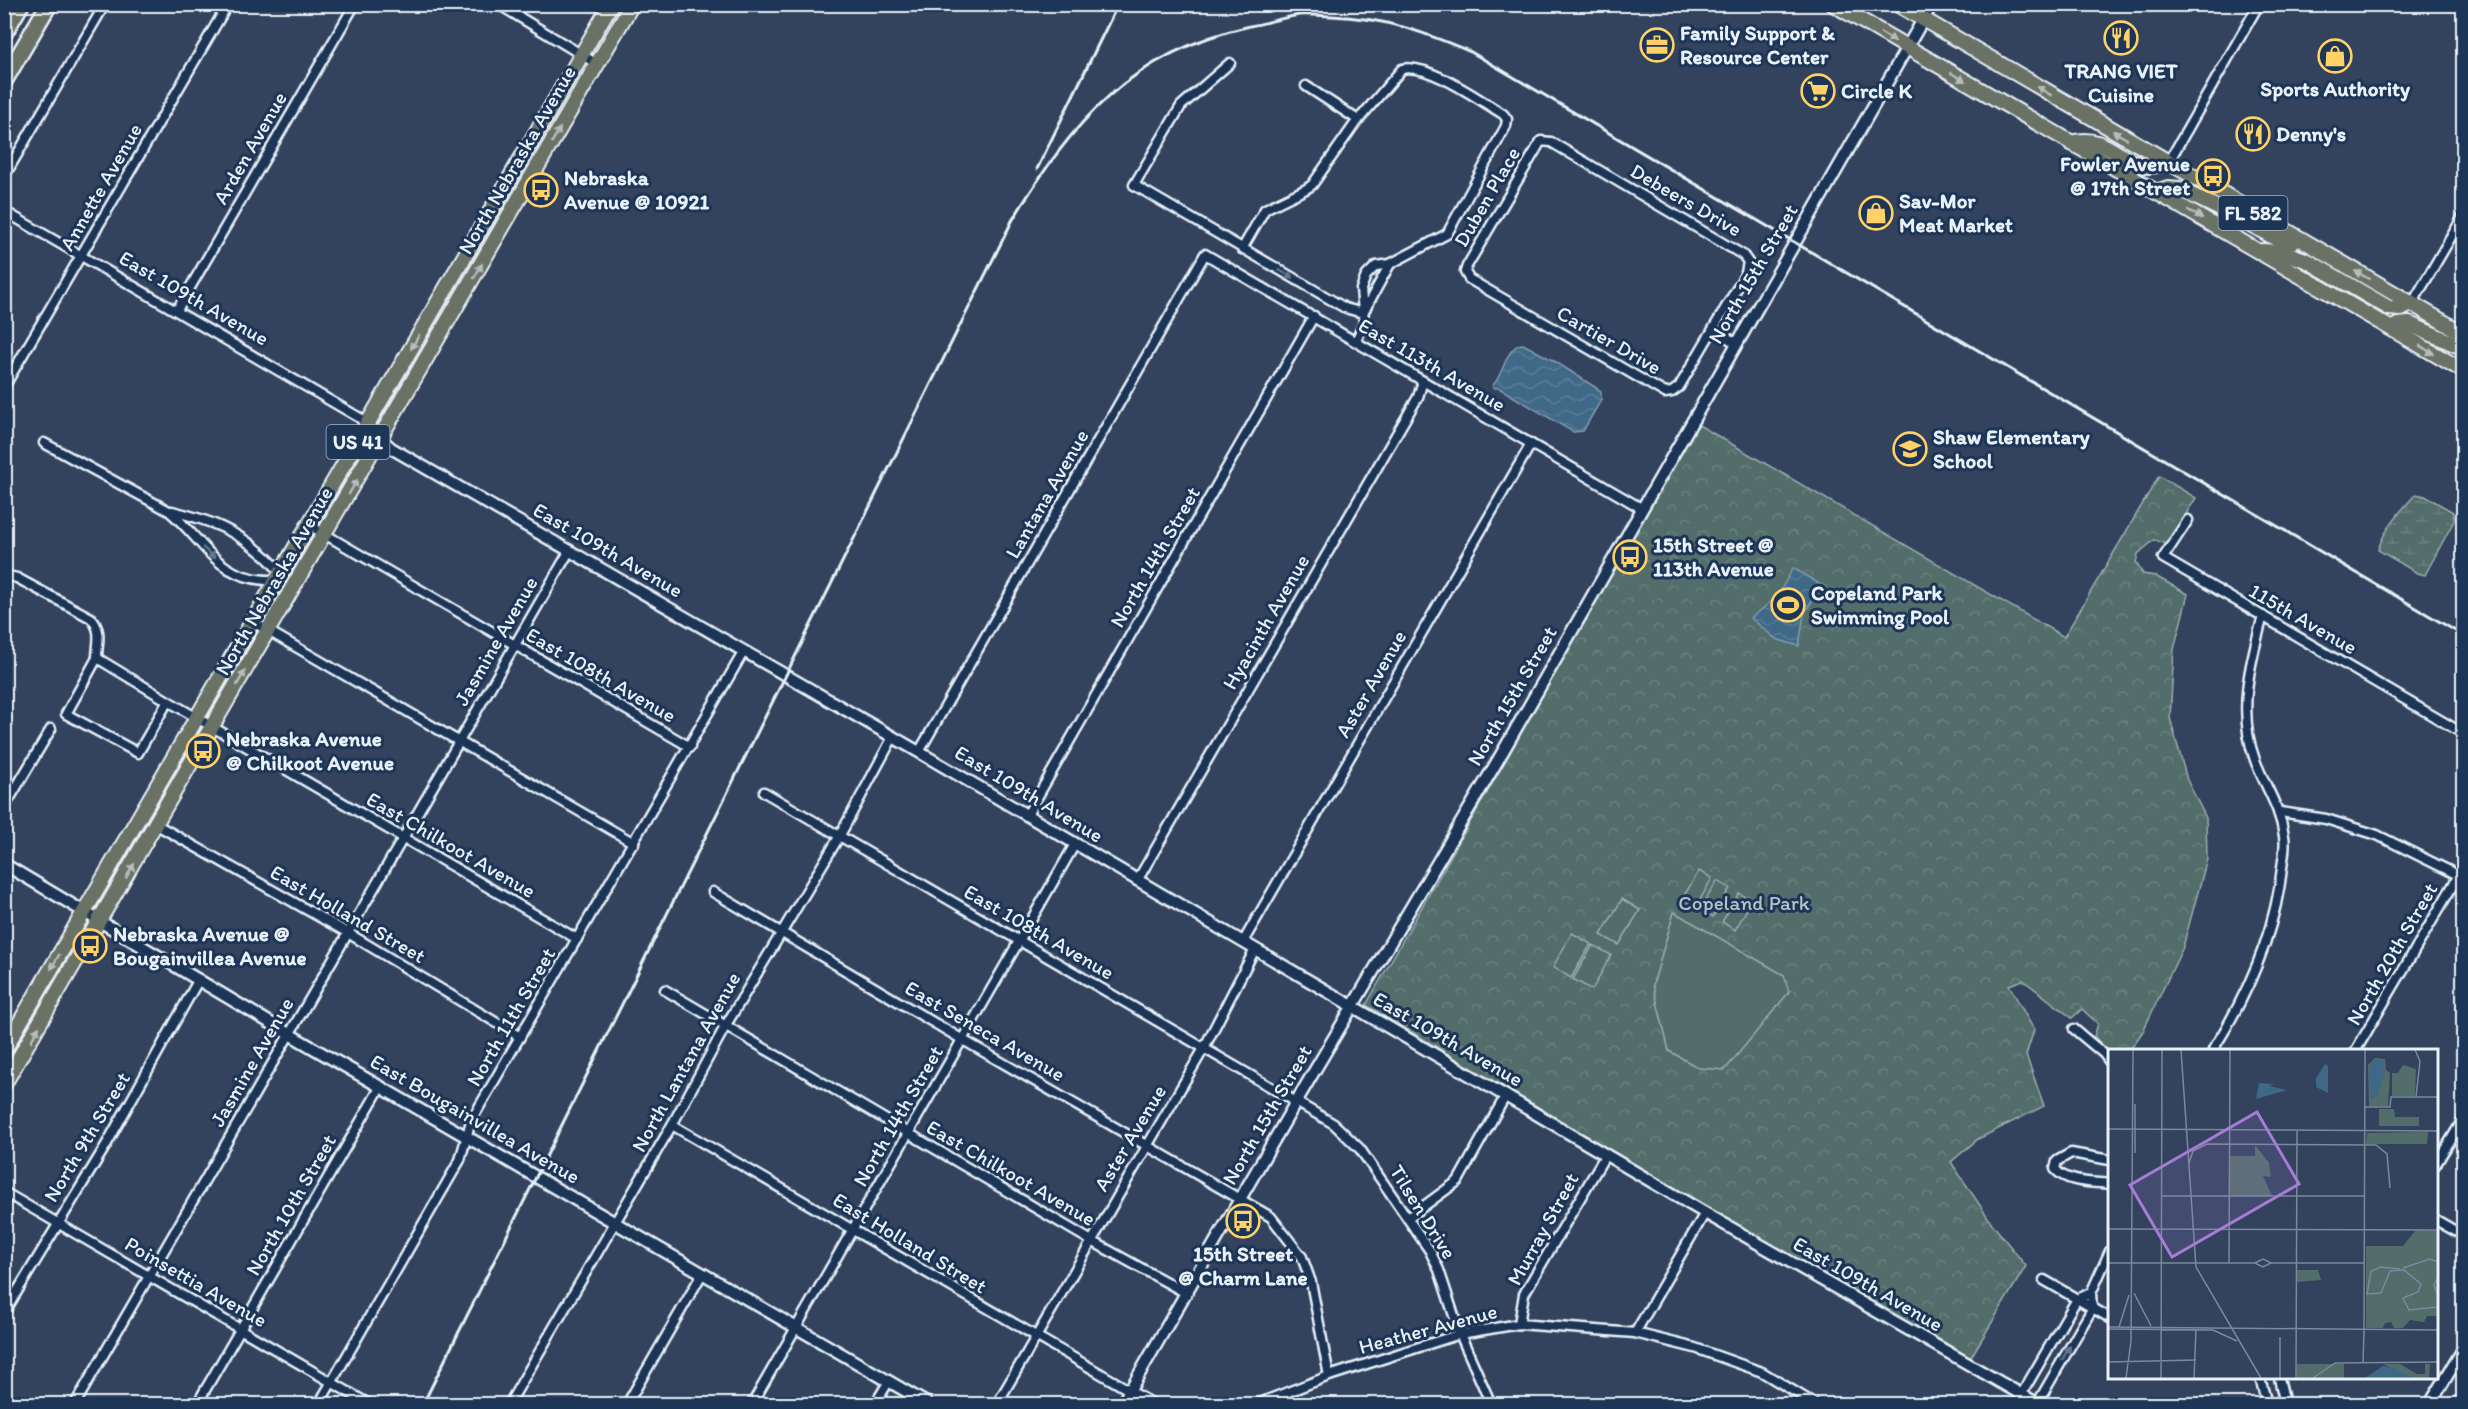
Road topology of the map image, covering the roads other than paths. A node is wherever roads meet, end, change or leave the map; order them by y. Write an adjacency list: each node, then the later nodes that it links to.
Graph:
1 (21, 4): 14 (highway)
2 (49, 4): 19 (highway)
3 (105, 4): 25 (street)
4 (228, 4): 33 (street, Annette Avenue)
5 (355, 4): 39 (street, Arden Avenue)
6 (498, 4): 16 (street)
7 (610, 4): 16 (main road, North Nebraska Avenue / US 41)
8 (632, 4): 18 (main road, North Nebraska Avenue / US 41)
9 (1833, 4): 15 (main road, FL 582, one-way to 15)
10 (1897, 4): 13 (main road, FL 582)
11 (1932, 4): 13 (street, North 15th Street)
12 (2259, 4): 24 (street)
13 (1923, 20): 15 (street, North 15th Street); 24 (main road, FL 582, one-way to 13)
14 (4, 33)
15 (1907, 48): 23 (main road, FL 582, one-way to 23); 46 (street, North 15th Street)
16 (581, 54): 18 (street); 36 (main road, North Nebraska Avenue / US 41)
17 (1230, 63): 30 (street)
18 (597, 64): 37 (main road, North Nebraska Avenue / US 41, one-way to 18)
19 (4, 81)
20 (1306, 86): 21 (street)
21 (1358, 120): 30 (street); 34 (street)
22 (1544, 140): 35 (street, Duben Place); 42 (street, Debeers Drive)
23 (2071, 143): 24 (main road); 26 (main road, FL 582)
24 (2168, 163): 29 (main road, FL 582)
25 (4, 177)
26 (2156, 192): 29 (main road); 31 (main road, FL 582, one-way to 31)
27 (4, 211): 33 (street, East 109th Avenue)
28 (2463, 215): 38 (street)
29 (2298, 239): 38 (main road, FL 582, one-way to 29)
30 (1242, 249): 40 (street, one-way to 40)
31 (2258, 251): 38 (main road); 43 (main road, FL 582)
32 (1205, 254): 41 (street, East 113th Avenue); 77 (street, Lantana Avenue)
33 (82, 255): 39 (street, East 109th Avenue); 50 (street, Annette Avenue)
34 (1390, 264): 40 (street); 40 (street)
35 (1466, 274): 42 (street, Cartier Drive)
36 (444, 292): 37 (main road); 51 (main road, North Nebraska Avenue / US 41, one-way to 51)
37 (460, 301): 52 (main road, North Nebraska Avenue / US 41)
38 (2412, 304): 44 (main road, FL 582)
39 (177, 310): 51 (street, East 109th Avenue)
40 (1363, 313): 45 (street)
41 (1314, 316): 45 (street, East 113th Avenue); 82 (street, North 14th Street)
42 (1713, 329): 46 (street)
43 (2393, 329): 47 (main road); 48 (main road, FL 582, one-way to 48)
44 (2463, 334)
45 (1356, 341): 49 (street, East 113th Avenue)
46 (1736, 343): 55 (street, North 15th Street)
47 (2463, 348)
48 (2463, 371)
49 (1423, 381): 54 (street, East 113th Avenue); 90 (street, Hyacinth Avenue)
50 (4, 387)
51 (367, 426): 52 (street, East 109th Avenue); 58 (main road, North Nebraska Avenue / US 41)
52 (381, 439): 59 (main road, North Nebraska Avenue / US 41, one-way to 52); 60 (street, East 109th Avenue)
53 (44, 443): 56 (street)
54 (1531, 444): 55 (street, East 113th Avenue); 98 (street, Aster Avenue)
55 (1641, 508): 102 (street, North 15th Street)
56 (169, 510): 62 (street); 62 (street, one-way to 62)
57 (2188, 520): 63 (street, 115th Avenue)
58 (309, 525): 59 (street, East 108th Avenue); 62 (main road, North Nebraska Avenue / US 41)
59 (325, 535): 65 (main road, North Nebraska Avenue / US 41); 66 (street, East 108th Avenue)
60 (570, 550): 66 (street, Jasmine Avenue); 67 (street, East 109th Avenue)
61 (4, 575): 68 (street)
62 (280, 576): 64 (main road, North Nebraska Avenue / US 41)
63 (2263, 616): 73 (street, 115th Avenue); 81 (street)
64 (253, 622): 65 (street); 70 (main road, North Nebraska Avenue / US 41)
65 (268, 631): 72 (main road, North Nebraska Avenue / US 41, one-way to 65); 75 (street)
66 (514, 646): 75 (street, Jasmine Avenue); 76 (street, East 108th Avenue)
67 (744, 651): 74 (street, East 109th Avenue); 76 (street, North 11th Street)
68 (98, 658): 69 (street, East Chilkoot Avenue); 69 (street)
69 (168, 702): 70 (street, East Chilkoot Avenue)
70 (196, 720): 72 (street, East Chilkoot Avenue); 78 (main road, North Nebraska Avenue / US 41)
71 (51, 729): 80 (street)
72 (212, 729): 83 (main road, North Nebraska Avenue / US 41); 85 (street, East Chilkoot Avenue)
73 (2463, 734)
74 (893, 737): 77 (street, East 109th Avenue); 84 (street, North Lantana Avenue)
75 (458, 742): 85 (street, Jasmine Avenue); 86 (street)
76 (690, 747): 86 (street, North 11th Street)
77 (919, 752): 82 (street, East 109th Avenue)
78 (165, 773): 83 (main road); 92 (main road, North Nebraska Avenue / US 41)
79 (764, 792): 84 (street, East 108th Avenue)
80 (4, 808)
81 (2280, 813): 89 (street); 108 (street)
82 (1027, 815): 87 (street, East 109th Avenue)
83 (157, 825): 93 (main road, North Nebraska Avenue / US 41, one-way to 83); 95 (street, East Holland Street)
84 (839, 837): 94 (street, North Lantana Avenue); 97 (street, East 108th Avenue)
85 (404, 838): 95 (street, Jasmine Avenue); 96 (street, East Chilkoot Avenue)
86 (634, 843): 96 (street, North 11th Street)
87 (1075, 844): 90 (street, East 109th Avenue); 97 (street, North 14th Street)
88 (4, 864): 92 (street, East Bougainvillea Avenue)
89 (2461, 877): 109 (street, North 20th Street)
90 (1137, 881): 98 (street, East 109th Avenue)
91 (713, 892): 94 (street, East Seneca Avenue)
92 (85, 912): 93 (street, East Bougainvillea Avenue); 110 (main road, North Nebraska Avenue / US 41, one-way to 110)
93 (100, 921): 100 (street, East Bougainvillea Avenue); 113 (main road, North Nebraska Avenue / US 41, one-way to 93)
94 (780, 932): 103 (street, North Lantana Avenue); 107 (street, East Seneca Avenue)
95 (348, 933): 105 (street, Jasmine Avenue); 106 (street, East Holland Street)
96 (577, 939): 106 (street, North 11th Street)
97 (1020, 942): 107 (street, North 14th Street); 111 (street, East 108th Avenue)
98 (1243, 942): 99 (street, East 109th Avenue)
99 (1255, 949): 102 (street, East 109th Avenue); 111 (street, Aster Avenue)
100 (199, 979): 105 (street, East Bougainvillea Avenue); 131 (street, North 9th Street)
101 (665, 990): 103 (street, East Chilkoot Avenue)
102 (1354, 1007): 115 (street, East 109th Avenue); 116 (street, North 15th Street)
103 (726, 1025): 118 (street, North Lantana Avenue); 119 (street, East Chilkoot Avenue)
104 (2074, 1029): 112 (street)
105 (289, 1034): 114 (street, East Bougainvillea Avenue); 138 (street, Jasmine Avenue)
106 (520, 1037): 120 (street, North 11th Street)
107 (963, 1040): 119 (street, North 14th Street); 121 (street, East Seneca Avenue)
108 (2214, 1049)
109 (2357, 1049)
110 (4, 1050)
111 (1203, 1050): 116 (street, East 108th Avenue); 121 (street, Aster Avenue)
112 (2108, 1060)
113 (4, 1084)
114 (381, 1086): 120 (street, East Bougainvillea Avenue); 147 (street, North 10th Street)
115 (1506, 1095): 122 (street, East 109th Avenue); 129 (street)
116 (1296, 1102): 127 (street, North 15th Street); 129 (street, Tilsen Drive)
117 (2463, 1118): 124 (street)
118 (672, 1125): 132 (street, North Lantana Avenue); 133 (street, East Holland Street)
119 (908, 1134): 133 (street, North 14th Street); 135 (street, East Chilkoot Avenue)
120 (466, 1135): 132 (street, East Bougainvillea Avenue); 157 (street, North 11th Street)
121 (1147, 1146): 127 (street, East Seneca Avenue); 135 (street, Aster Avenue)
122 (1606, 1154): 128 (street, East 109th Avenue); 146 (street, Murray Street)
123 (2108, 1160): 125 (street)
124 (2438, 1161)
125 (2108, 1184)
126 (4, 1192): 131 (street, Poinsettia Avenue)
127 (1240, 1199): 140 (street, North 15th Street); 153 (street, East Seneca Avenue)
128 (1705, 1213): 149 (street); 159 (street, East 109th Avenue)
129 (1409, 1217): 150 (street, Tilsen Drive)
130 (2438, 1221): 134 (street)
131 (57, 1222): 138 (street, Poinsettia Avenue); 144 (street, North 9th Street)
132 (615, 1223): 137 (street, East Bougainvillea Avenue); 164 (street, North Lantana Avenue)
133 (854, 1229): 148 (street, North 14th Street); 151 (street, East Holland Street)
134 (2463, 1236)
135 (1090, 1240): 140 (street, East Chilkoot Avenue); 151 (street, Aster Avenue)
136 (2108, 1253): 141 (street)
137 (702, 1274): 148 (street, East Bougainvillea Avenue); 165 (street)
138 (149, 1275): 147 (street, Poinsettia Avenue); 160 (street, Jasmine Avenue)
139 (2044, 1280): 142 (street)
140 (1186, 1293): 158 (street, North 15th Street)
141 (2091, 1293): 142 (street); 143 (street)
142 (2077, 1299): 143 (street); 159 (street)
143 (2092, 1309): 145 (street); 175 (street, one-way to 143)
144 (4, 1313)
145 (2108, 1317)
146 (1519, 1324): 149 (street, Heather Avenue); 150 (street, Heather Avenue)
147 (241, 1328): 157 (street, Poinsettia Avenue); 161 (street, North 10th Street)
148 (796, 1328): 156 (street, East Bougainvillea Avenue); 166 (street, North 14th Street)
149 (1635, 1333): 174 (street, Heather Avenue)
150 (1460, 1334): 153 (street, Heather Avenue); 173 (street, Tilsen Drive)
151 (1036, 1338): 158 (street, East Holland Street); 169 (street, Aster Avenue)
152 (2463, 1348): 178 (street)
153 (1329, 1376): 172 (street, Heather Avenue)
154 (2260, 1379): 176 (street)
155 (2279, 1379): 177 (street)
156 (889, 1382): 167 (street); 168 (street, East Bougainvillea Avenue)
157 (331, 1384): 162 (street, North 11th Street); 163 (street, Poinsettia Avenue)
158 (1130, 1391): 170 (street, North 15th Street); 171 (street)
159 (2021, 1395): 175 (street, East 109th Avenue)
160 (75, 1404)
161 (197, 1404)
162 (319, 1404)
163 (369, 1404)
164 (509, 1404)
165 (627, 1404)
166 (752, 1404)
167 (875, 1404)
168 (928, 1404)
169 (997, 1404)
170 (1122, 1404)
171 (1153, 1404)
172 (1257, 1404)
173 (1491, 1404)
174 (1815, 1404)
175 (2037, 1404)
176 (2266, 1404)
177 (2285, 1404)
178 (2430, 1404)

